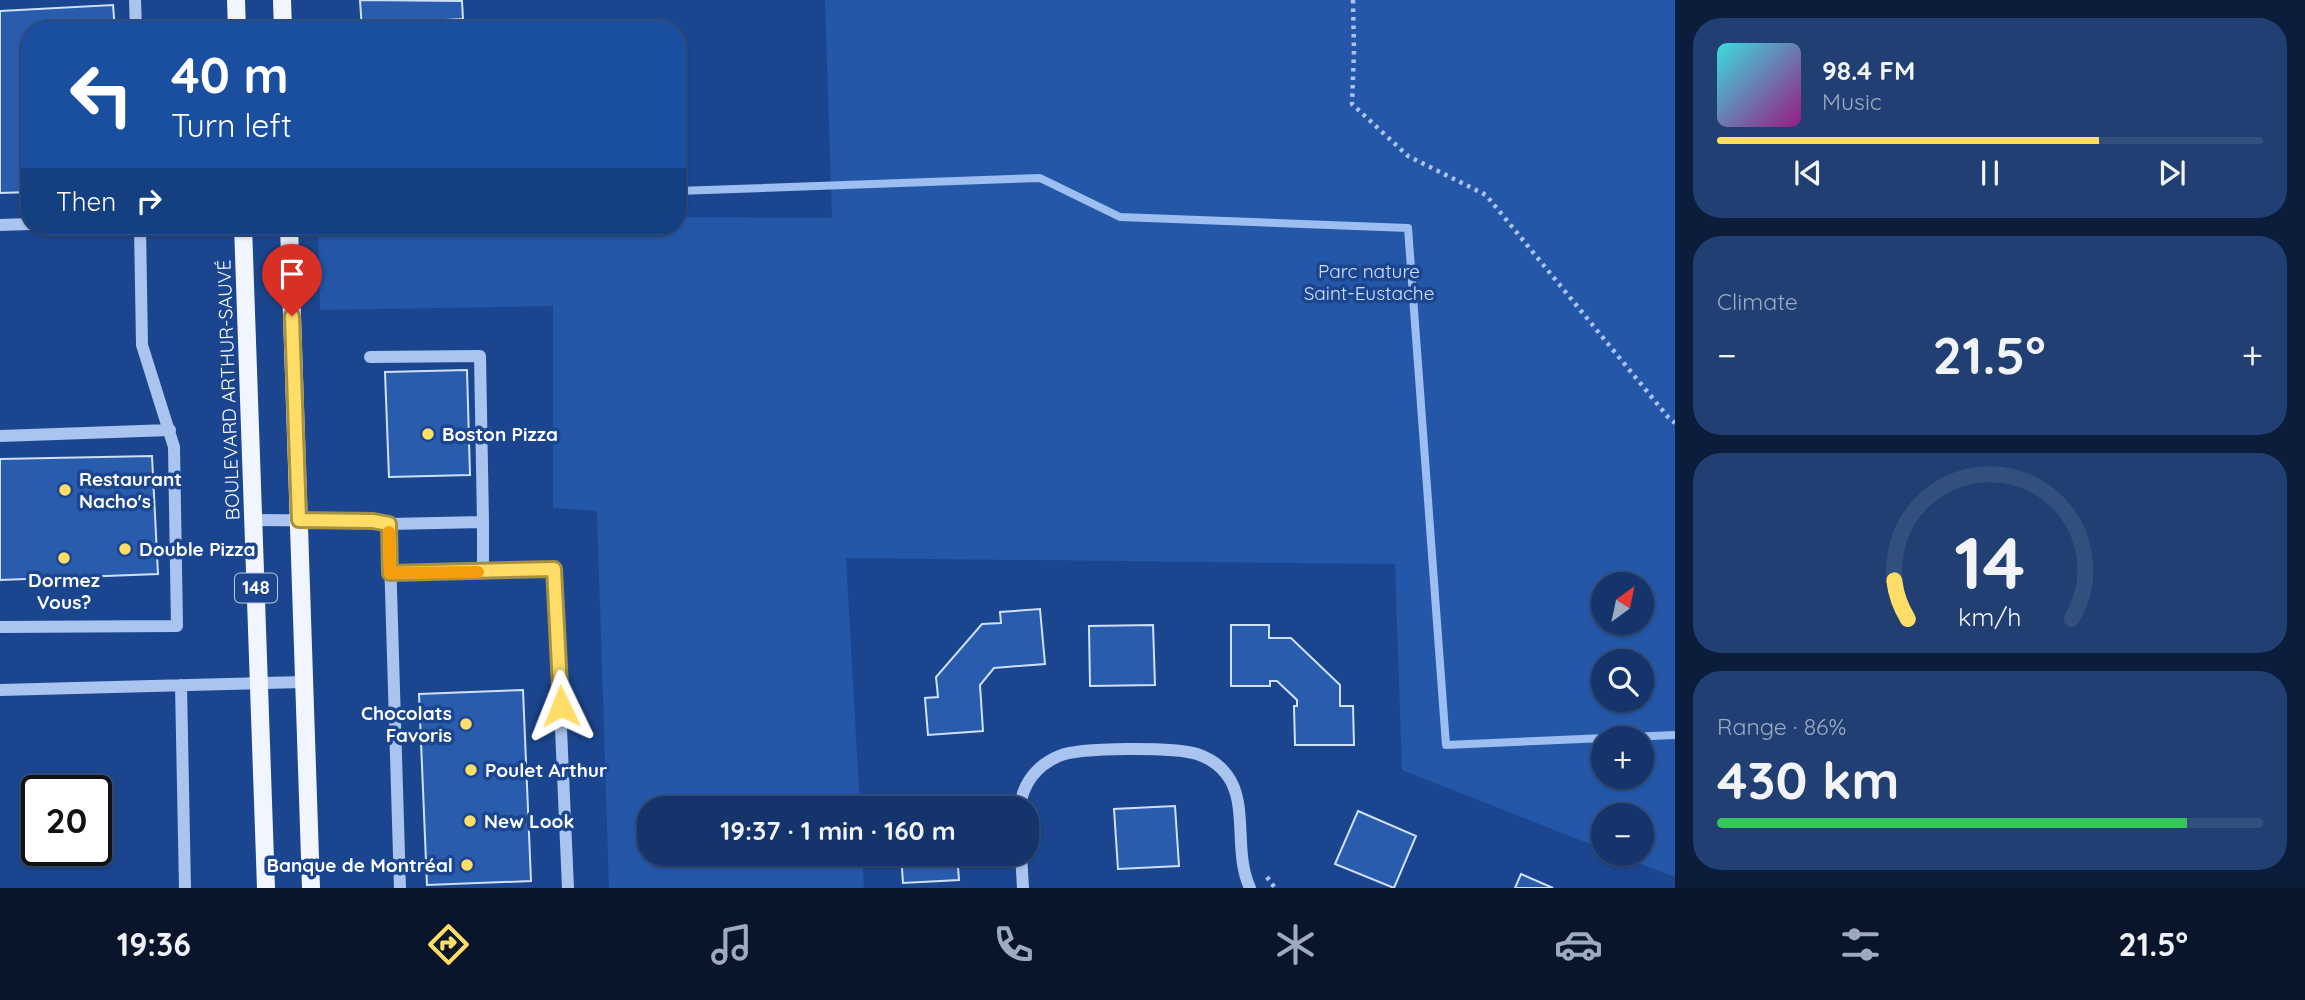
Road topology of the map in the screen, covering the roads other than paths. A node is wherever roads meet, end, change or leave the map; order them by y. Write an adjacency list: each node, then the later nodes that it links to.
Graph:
1 (135, 0): 4 (street)
2 (236, 0): 5 (main road)
3 (282, 0): 6 (main road)
4 (136, 21)
5 (237, 21)
6 (283, 21)
7 (21, 224): 8 (street)
8 (0, 225)
9 (140, 235): 13 (street)
10 (243, 235): 15 (main road, BOULEVARD ARTHUR-SAUVÉ / 148)
11 (289, 235): 16 (main road, 148)
12 (370, 357): 17 (street)
13 (170, 430): 14 (street); 21 (street)
14 (0, 436)
15 (253, 520): 16 (street); 22 (main road, BOULEVARD ARTHUR-SAUVÉ / 148)
16 (299, 520): 18 (street); 23 (main road, 148)
17 (483, 522): 18 (street); 19 (street)
18 (389, 524): 20 (street)
19 (483, 572): 20 (street); 32 (street)
20 (390, 573): 31 (street)
21 (0, 627)
22 (260, 682): 23 (street); 24 (street); 29 (main road, BOULEVARD ARTHUR-SAUVÉ / 148)
23 (304, 682): 30 (main road, 148)
24 (181, 685): 25 (street); 28 (street)
25 (0, 690)
26 (1022, 796): 34 (street)
27 (1022, 866): 33 (street)
28 (185, 888)
29 (266, 888)
30 (310, 888)
31 (400, 888)
32 (568, 888)
33 (1023, 888)
34 (1250, 888)

